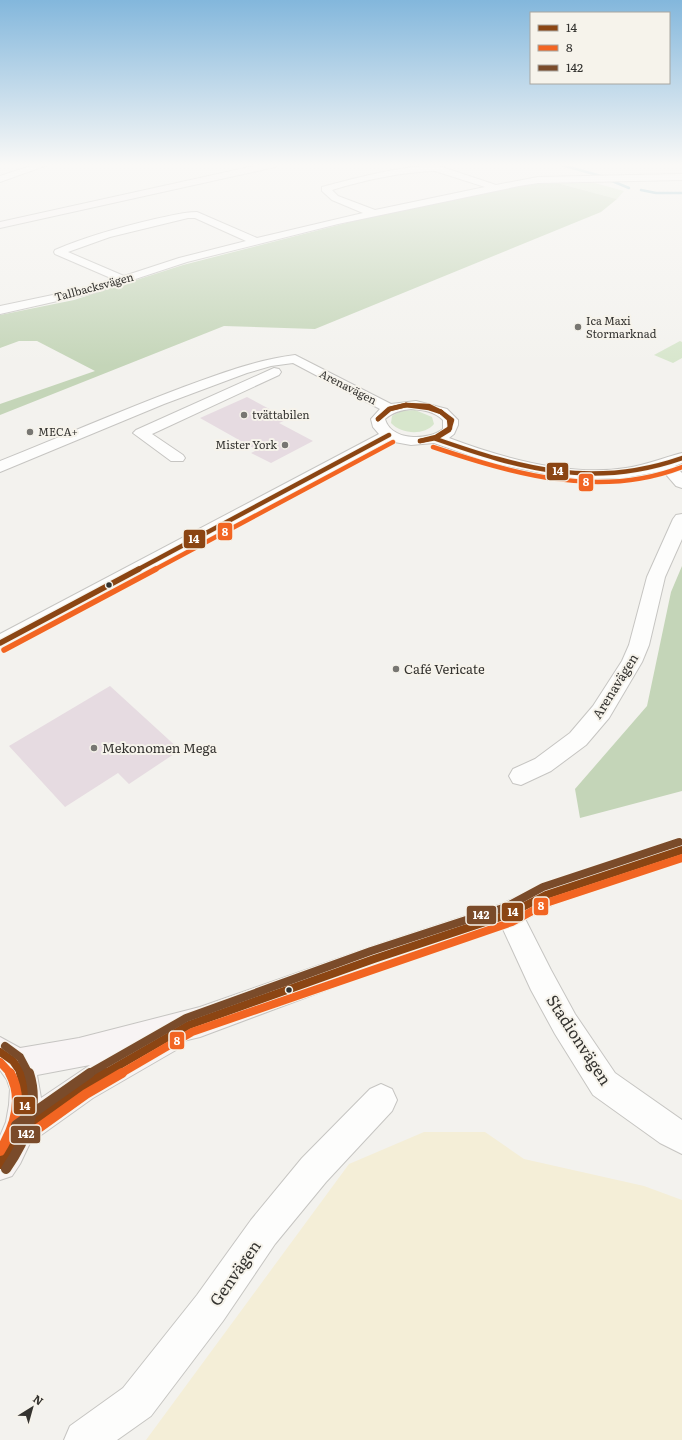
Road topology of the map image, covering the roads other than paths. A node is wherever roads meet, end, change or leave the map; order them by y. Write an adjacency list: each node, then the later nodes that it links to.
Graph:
1 (121, 231): 5 (street)
2 (233, 231): 4 (street)
3 (296, 231): 4 (street, Tallbacksvägen)
4 (255, 241): 5 (street, Tallbacksvägen)
5 (125, 280): 6 (street, Tallbacksvägen)
6 (0, 310)
7 (302, 364): 8 (street, Arenavägen); 11 (street); 14 (street)
8 (390, 409): 9 (street, Arenavägen); 10 (street, Arenavägen)
9 (389, 435): 10 (street); 17 (street)
10 (436, 439): 13 (street)
11 (177, 458)
12 (682, 458): 13 (street)
13 (667, 466): 15 (street)
14 (0, 467)
15 (682, 483)
16 (682, 519): 18 (street, Arenavägen)
17 (0, 643)
18 (520, 776)
19 (682, 850): 20 (main road)
20 (509, 914): 21 (main road); 25 (street, Stadionvägen)
21 (188, 1025): 22 (main road); 24 (main road)
22 (8, 1058): 24 (main road)
23 (381, 1100): 27 (street, Genvägen)
24 (21, 1131): 26 (main road)
25 (682, 1138)
26 (0, 1164)
27 (84, 1440)

